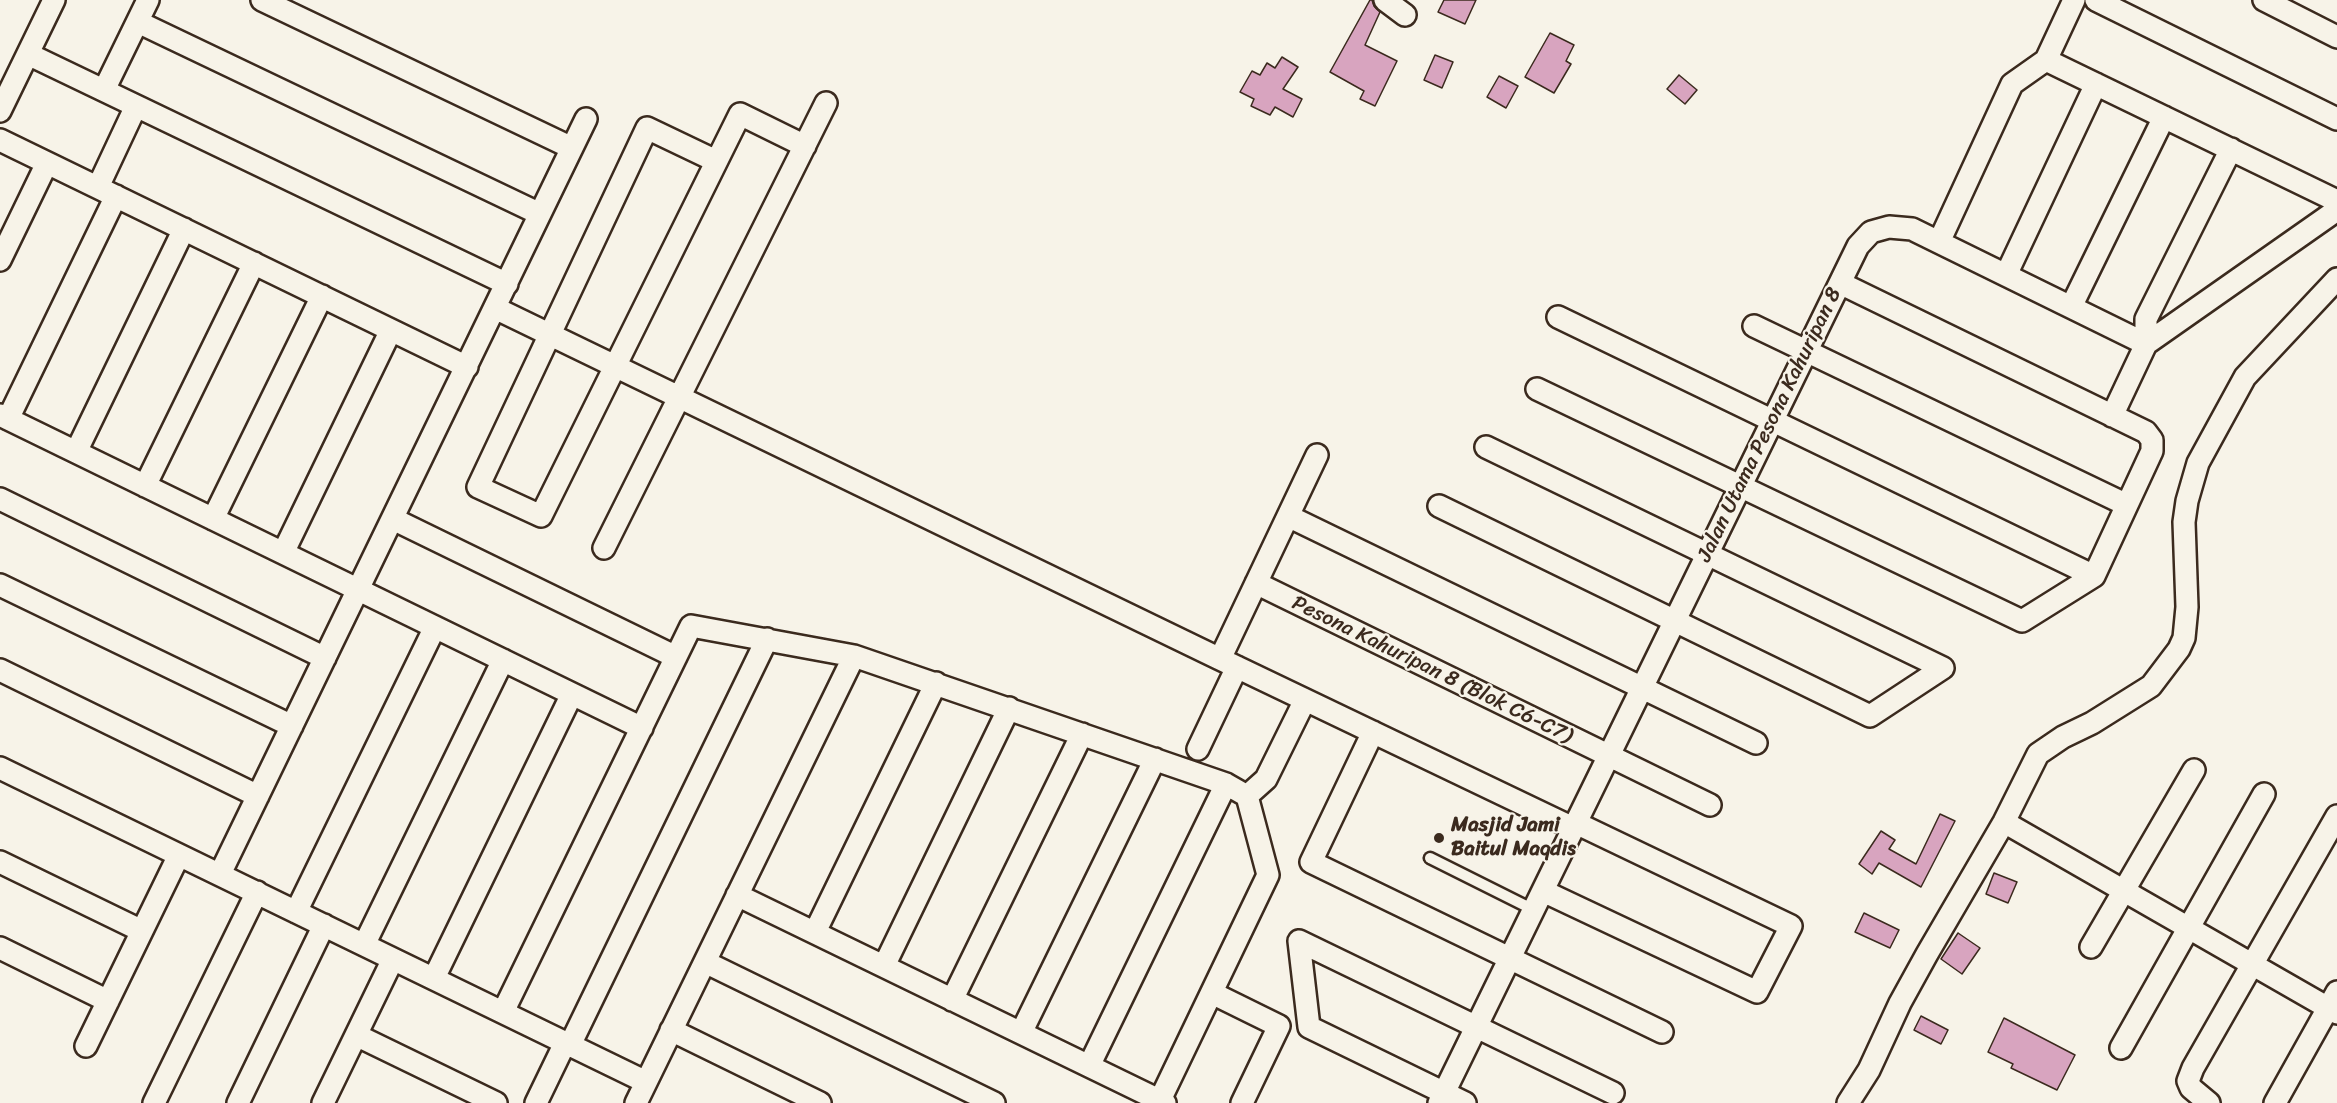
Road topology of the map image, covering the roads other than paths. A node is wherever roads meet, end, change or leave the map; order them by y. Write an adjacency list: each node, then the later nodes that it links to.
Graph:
1 (54, 0): 11 (street)
2 (148, 0): 9 (street)
3 (262, 0): 23 (street)
4 (1386, 0): 8 (street)
5 (2074, 0): 12 (street)
6 (2096, 0): 20 (street)
7 (2264, 0): 10 (street)
8 (1405, 15)
9 (138, 22): 14 (street); 30 (street)
10 (2337, 36)
11 (28, 54): 14 (street); 17 (street)
12 (2046, 60): 13 (street); 32 (street)
13 (2096, 84): 18 (street); 35 (street)
14 (104, 90): 16 (street)
15 (826, 103): 22 (street)
16 (136, 106): 27 (street); 38 (street)
17 (0, 111)
18 (2164, 117): 24 (street); 40 (street)
19 (586, 119): 23 (street)
20 (2337, 119)
21 (0, 140): 26 (street)
22 (805, 146): 25 (street); 51 (street)
23 (572, 148): 30 (street)
24 (2231, 149): 28 (street); 46 (street)
25 (717, 161): 45 (street); 48 (street)
26 (47, 163): 27 (street); 33 (street)
27 (107, 192): 31 (street); 53 (street)
28 (2337, 201)
29 (2337, 210): 46 (street)
30 (540, 214): 38 (street)
31 (184, 229): 34 (street); 56 (street)
32 (1939, 242): 35 (street, Jalan Utama Pesona Kahuripan 8); 37 (street, Jalan Utama Pesona Kahuripan 8)
33 (0, 260)
34 (254, 263): 39 (street); 58 (street)
35 (2006, 275): 40 (street, Jalan Utama Pesona Kahuripan 8)
36 (2337, 279): 103 (street)
37 (1840, 283): 47 (street, Jalan Utama Pesona Kahuripan 8); 52 (street)
38 (507, 284): 41 (street)
39 (322, 296): 44 (street); 64 (street)
40 (2071, 307): 46 (street, Jalan Utama Pesona Kahuripan 8)
41 (495, 308): 45 (street); 49 (street)
42 (1558, 317): 54 (street)
43 (1754, 326): 47 (street)
44 (392, 330): 49 (street); 67 (street)
45 (550, 335): 48 (street); 48 (street)
46 (2146, 344): 52 (street)
47 (1807, 351): 54 (street, Jalan Utama Pesona Kahuripan 8); 61 (street)
48 (615, 366): 51 (street)
49 (466, 367): 65 (street)
50 (1537, 389): 59 (street)
51 (679, 398): 66 (street); 80 (street)
52 (2112, 416): 61 (street)
53 (4, 417): 56 (street)
54 (1773, 420): 59 (street, Jalan Utama Pesona Kahuripan 8); 69 (street)
55 (1486, 447): 68 (street)
56 (76, 452): 58 (street)
57 (1317, 455): 63 (street)
58 (145, 486): 64 (street)
59 (1741, 487): 68 (street, Jalan Utama Pesona Kahuripan 8); 69 (street)
60 (0, 499): 78 (street)
61 (2127, 505): 69 (street)
62 (1439, 506): 73 (street)
63 (1288, 516): 70 (street); 83 (street)
64 (213, 519): 67 (street)
65 (393, 519): 72 (street); 77 (street)
66 (604, 548)
67 (283, 553): 72 (street)
68 (1707, 554): 73 (street, Jalan Utama Pesona Kahuripan 8); 73 (street)
69 (2094, 576)
70 (1256, 583): 80 (street); 93 (street, Pesona Kahuripan 8 (Blok C6-C7))
71 (0, 585): 87 (street)
72 (358, 590): 74 (street); 78 (street)
73 (1675, 621): 83 (street, Jalan Utama Pesona Kahuripan 8)
74 (435, 627): 79 (street); 113 (street)
75 (767, 639): 76 (street); 77 (street); 137 (street)
76 (854, 656): 82 (street); 111 (street)
77 (676, 657): 88 (street)
78 (325, 658): 87 (street)
79 (503, 660): 84 (street); 118 (street)
80 (1229, 663): 85 (street); 92 (street)
81 (0, 670): 100 (street)
82 (936, 683): 86 (street); 117 (street)
83 (1642, 688): 91 (street); 93 (street, Jalan Utama Pesona Kahuripan 8)
84 (572, 694): 88 (street); 126 (street)
85 (1305, 700): 89 (street); 99 (street)
86 (1010, 708): 90 (street); 125 (street)
87 (292, 726): 100 (street)
88 (642, 728): 131 (street)
89 (1373, 732): 104 (street); 121 (street)
90 (1082, 734): 94 (street); 128 (street)
91 (1756, 743)
92 (1198, 749)
93 (1609, 756): 101 (street, Pesona Kahuripan 8 (Blok C6-C7)); 104 (street, Jalan Utama Pesona Kahuripan 8)
94 (1155, 759): 97 (street); 135 (street)
95 (0, 768): 105 (street)
96 (2194, 770): 109 (street)
97 (1226, 784): 99 (street); 140 (street)
98 (2264, 794): 115 (street)
99 (1247, 795): 127 (street)
100 (258, 796): 108 (street)
101 (1710, 805)
102 (2337, 816): 124 (street)
103 (2004, 822): 109 (street); 154 (street)
104 (1575, 826): 112 (street, Jalan Utama Pesona Kahuripan 8); 112 (street)
105 (179, 855): 108 (street); 116 (street)
106 (1430, 858): 112 (lane)
107 (0, 862): 116 (street)
108 (220, 874): 110 (street)
109 (2124, 890): 115 (street); 119 (street)
110 (257, 892): 113 (street); 145 (street)
111 (737, 895): 117 (street); 123 (street)
112 (1538, 900): 121 (street, Jalan Utama Pesona Kahuripan 8)
113 (296, 912): 114 (street)
114 (324, 925): 118 (street); 146 (street)
115 (2188, 926): 124 (street); 139 (street)
116 (142, 932): 129 (street)
117 (815, 932): 125 (street)
118 (364, 945): 122 (street)
119 (2091, 947)
120 (0, 948): 129 (street)
121 (1510, 958): 132 (street, Jalan Utama Pesona Kahuripan 8); 134 (street)
122 (393, 959): 126 (street); 136 (street)
123 (705, 962): 133 (street); 151 (street)
124 (2253, 964): 130 (street); 155 (street)
125 (884, 966): 128 (street)
126 (434, 978): 131 (street)
127 (1212, 993): 144 (street); 152 (street)
128 (952, 1000): 135 (street)
129 (108, 1001): 138 (street)
130 (2334, 1004): 156 (street)
131 (503, 1012): 137 (street)
132 (1476, 1027): 141 (street); 143 (street, Jalan Utama Pesona Kahuripan 8); 143 (street)
133 (671, 1030): 142 (street); 150 (street)
134 (1662, 1032)
135 (1022, 1033): 140 (street)
136 (356, 1035): 147 (street); 148 (street)
137 (568, 1044): 142 (street); 149 (street)
138 (86, 1046)
139 (2121, 1048)
140 (1089, 1066): 144 (street)
141 (1613, 1093)
142 (641, 1097)
143 (1442, 1098): 153 (street)
144 (1162, 1102)
145 (154, 1103)
146 (238, 1103)
147 (323, 1103)
148 (496, 1103)
149 (536, 1103)
150 (820, 1103)
151 (994, 1103)
152 (1242, 1103)
153 (1466, 1103)
154 (1848, 1103)
155 (2209, 1103)
156 (2275, 1103)

